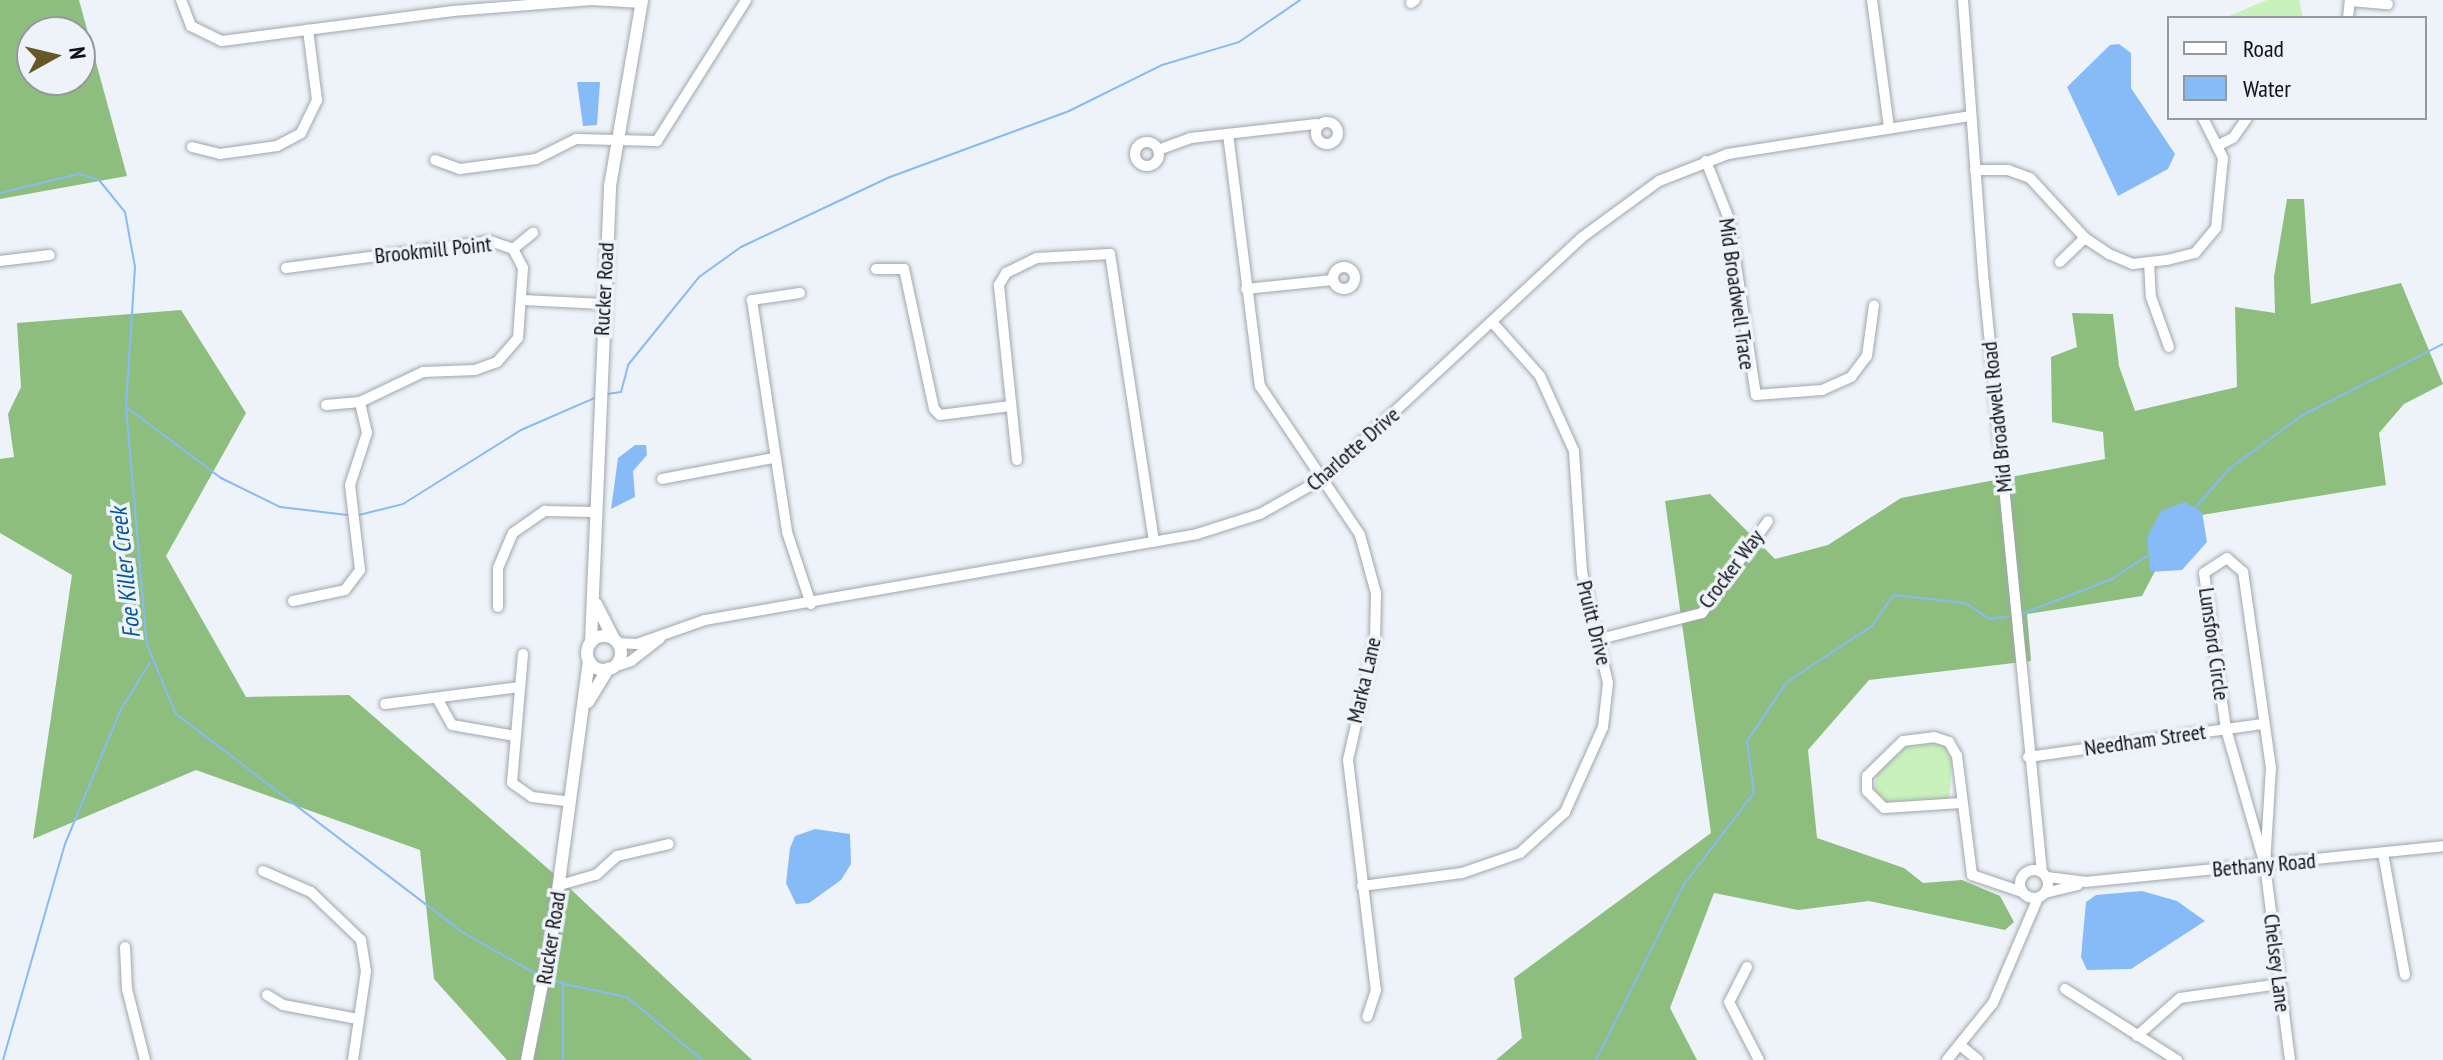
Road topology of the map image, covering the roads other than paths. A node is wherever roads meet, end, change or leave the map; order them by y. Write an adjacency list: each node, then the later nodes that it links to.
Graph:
1 (181, 0): 9 (street)
2 (746, 0): 16 (street)
3 (1872, 0): 14 (street)
4 (1976, 0): 7 (street)
5 (2350, 0): 8 (street)
6 (642, 2): 9 (street); 16 (main road, Rucker Road)
7 (1963, 4): 10 (street, Mid Broadwell Road)
8 (2388, 4)
9 (308, 30): 18 (street)
10 (1971, 116): 14 (street, Charlotte Drive); 22 (street, Mid Broadwell Road)
11 (2204, 120): 17 (street)
12 (2246, 120): 17 (street)
13 (1316, 124): 15 (street)
14 (1889, 128): 21 (street, Charlotte Drive)
15 (1228, 134): 19 (street); 33 (street, Marka Lane)
16 (614, 144): 20 (street); 36 (main road, Rucker Road)
17 (2217, 146): 29 (street)
18 (192, 147)
19 (1158, 150)
20 (435, 160)
21 (1706, 161): 37 (street, Mid Broadwell Trace); 38 (street, Charlotte Drive)
22 (1975, 170): 24 (street); 68 (street, Mid Broadwell Road)
23 (533, 233): 25 (street)
24 (2085, 238): 28 (street); 29 (street)
25 (513, 249): 30 (street, Brookmill Point); 35 (street, Brookmill Point)
26 (50, 255): 27 (street)
27 (0, 261)
28 (2060, 262)
29 (2149, 262): 39 (street)
30 (286, 268)
31 (876, 269): 42 (street)
32 (1333, 280): 33 (street)
33 (1246, 289): 46 (street, Marka Lane)
34 (800, 293): 43 (street)
35 (523, 300): 36 (street); 40 (street, Brookmill Point)
36 (603, 304): 47 (main road, Rucker Road)
37 (1874, 305)
38 (1493, 323): 46 (street, Charlotte Drive); 55 (street, Pruitt Drive)
39 (2169, 347)
40 (360, 402): 41 (street, Brookmill Point); 51 (street)
41 (326, 405)
42 (1010, 406): 44 (street); 49 (street)
43 (773, 458): 45 (street); 52 (street)
44 (1017, 460)
45 (662, 479)
46 (1322, 479): 49 (street, Charlotte Drive); 82 (street, Marka Lane)
47 (593, 512): 50 (main road, Rucker Road); 53 (street)
48 (1768, 521): 55 (street, Crocker Way)
49 (1154, 542): 52 (street, Charlotte Drive)
50 (592, 581): 56 (main road, Rucker Road); 57 (main road, Rucker Road)
51 (293, 601)
52 (811, 604): 54 (street, Charlotte Drive)
53 (498, 607)
54 (661, 636): 56 (street, Charlotte Drive); 60 (street, Charlotte Drive)
55 (1600, 639): 82 (street, Pruitt Drive)
56 (616, 641): 57 (main road); 60 (main road, Rucker Road)
57 (591, 642): 59 (main road, Rucker Road)
58 (523, 654): 61 (street)
59 (589, 661): 60 (main road); 64 (main road, Rucker Road)
60 (611, 668): 64 (main road, Rucker Road)
61 (520, 687): 62 (street); 67 (street)
62 (437, 698): 63 (street); 67 (street)
63 (385, 704)
64 (581, 720): 69 (main road, Rucker Road)
65 (2263, 724): 66 (street, Needham Street); 66 (street, Lunsford Circle); 75 (street, Lunsford Circle)
66 (2226, 729): 68 (street, Needham Street); 75 (street, Lunsford Circle)
67 (515, 736): 69 (street)
68 (2028, 757): 71 (street, Mid Broadwell Road)
69 (570, 802): 81 (main road, Rucker Road)
70 (1961, 803): 70 (street); 80 (street)
71 (2035, 834): 77 (street, Mid Broadwell Road); 78 (street, Mid Broadwell Road)
72 (669, 844): 81 (street)
73 (2443, 846): 74 (street, Bethany Road)
74 (2383, 853): 75 (street, Bethany Road); 88 (street)
75 (2265, 865): 79 (street, Bethany Road); 89 (street, Chelsey Lane)
76 (263, 871): 93 (street)
77 (2023, 875): 78 (street, Bethany Road); 80 (street, Bethany Road); 83 (street, Mid Broadwell Road)
78 (2044, 875): 79 (street, Bethany Road); 84 (street, Mid Broadwell Road)
79 (2085, 882): 84 (street, Bethany Road)
80 (2004, 884): 83 (street)
81 (560, 885): 98 (main road, Rucker Road)
82 (1362, 886): 92 (street, Marka Lane)
83 (2024, 894): 84 (street); 85 (street)
84 (2042, 896): 85 (street)
85 (2024, 929): 95 (street)
86 (125, 947): 96 (street)
87 (1747, 967): 99 (street)
88 (2405, 975)
89 (2279, 984): 94 (street); 103 (street, Chelsey Lane)
90 (2065, 989): 94 (street)
91 (267, 995): 93 (street)
92 (1367, 1017)
93 (358, 1019): 97 (street)
94 (2137, 1036): 102 (street)
95 (1961, 1046): 100 (street); 101 (street)
96 (145, 1060)
97 (354, 1060)
98 (527, 1060)
99 (1759, 1060)
100 (1947, 1060)
101 (1978, 1060)
102 (2177, 1060)
103 (2290, 1060)

